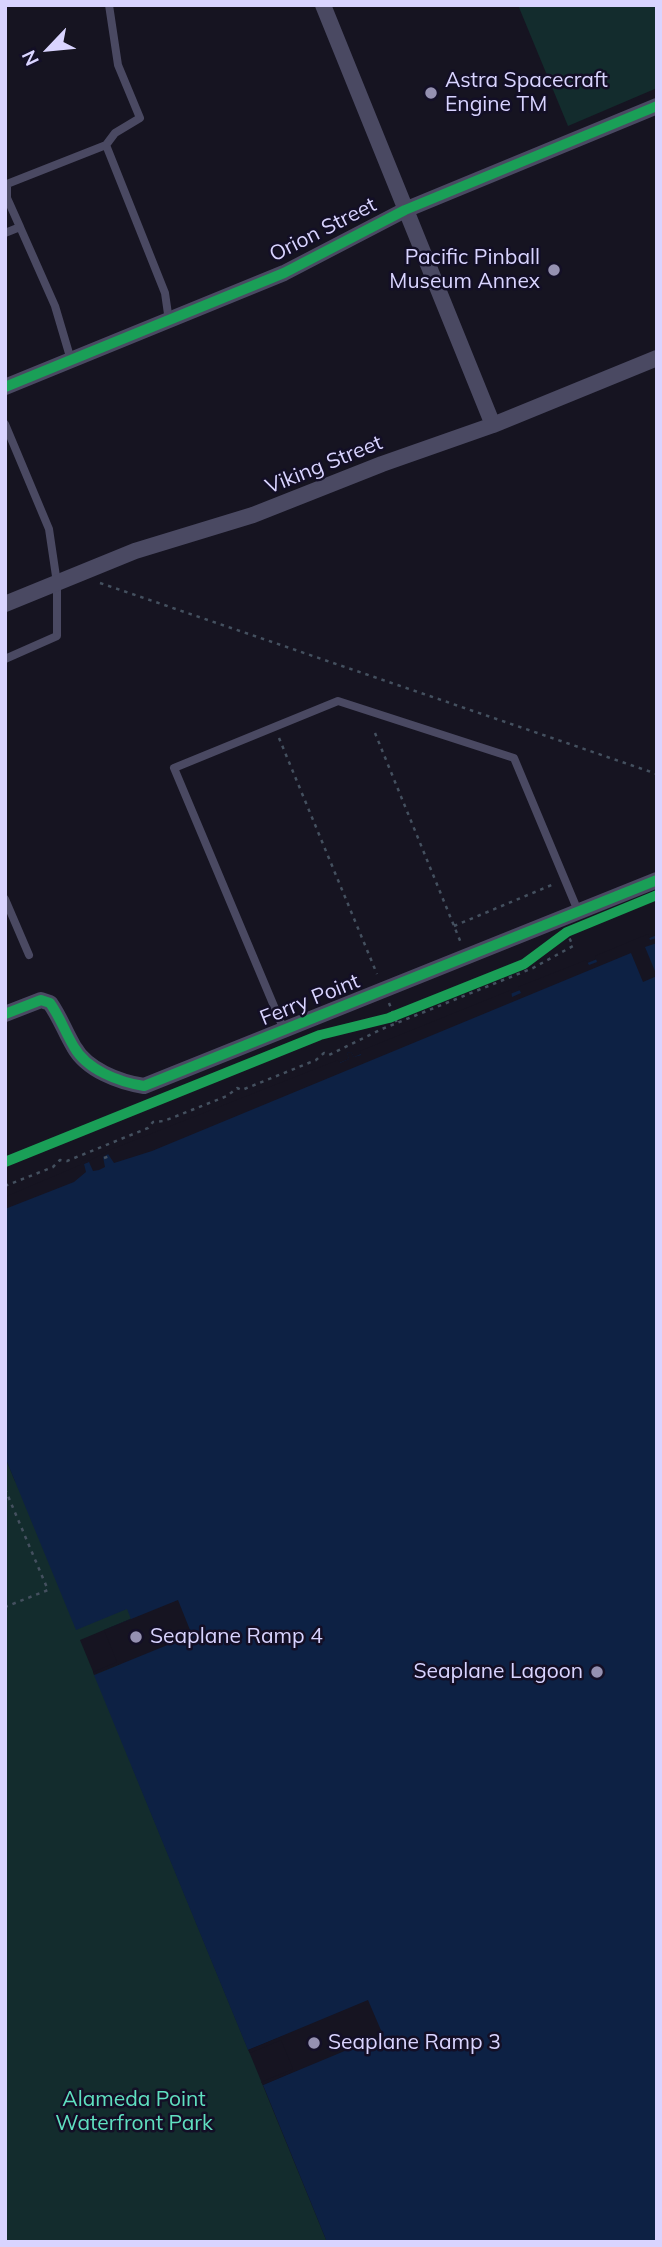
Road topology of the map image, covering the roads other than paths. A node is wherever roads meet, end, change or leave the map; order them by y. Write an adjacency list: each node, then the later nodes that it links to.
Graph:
1 (109, 5): 4 (lane)
2 (323, 5): 5 (street)
3 (657, 106): 5 (street, Orion Street)
4 (106, 145): 6 (lane); 8 (lane)
5 (405, 210): 8 (street, Orion Street); 13 (street)
6 (20, 227): 7 (lane); 10 (lane)
7 (5, 233)
8 (169, 321): 10 (street, Orion Street)
9 (657, 358): 13 (street, Viking Street)
10 (72, 362): 11 (street, Orion Street)
11 (5, 387)
12 (5, 424): 14 (lane)
13 (493, 425): 14 (street, Viking Street)
14 (57, 583): 15 (street, Viking Street); 16 (lane)
15 (5, 604)
16 (5, 659)
17 (657, 880): 19 (street, Ferry Point)
18 (5, 899): 20 (lane)
19 (578, 919): 22 (street, Ferry Point); 22 (lane)
20 (29, 955)
21 (5, 1014): 22 (street, Ferry Point)
22 (284, 1031)

